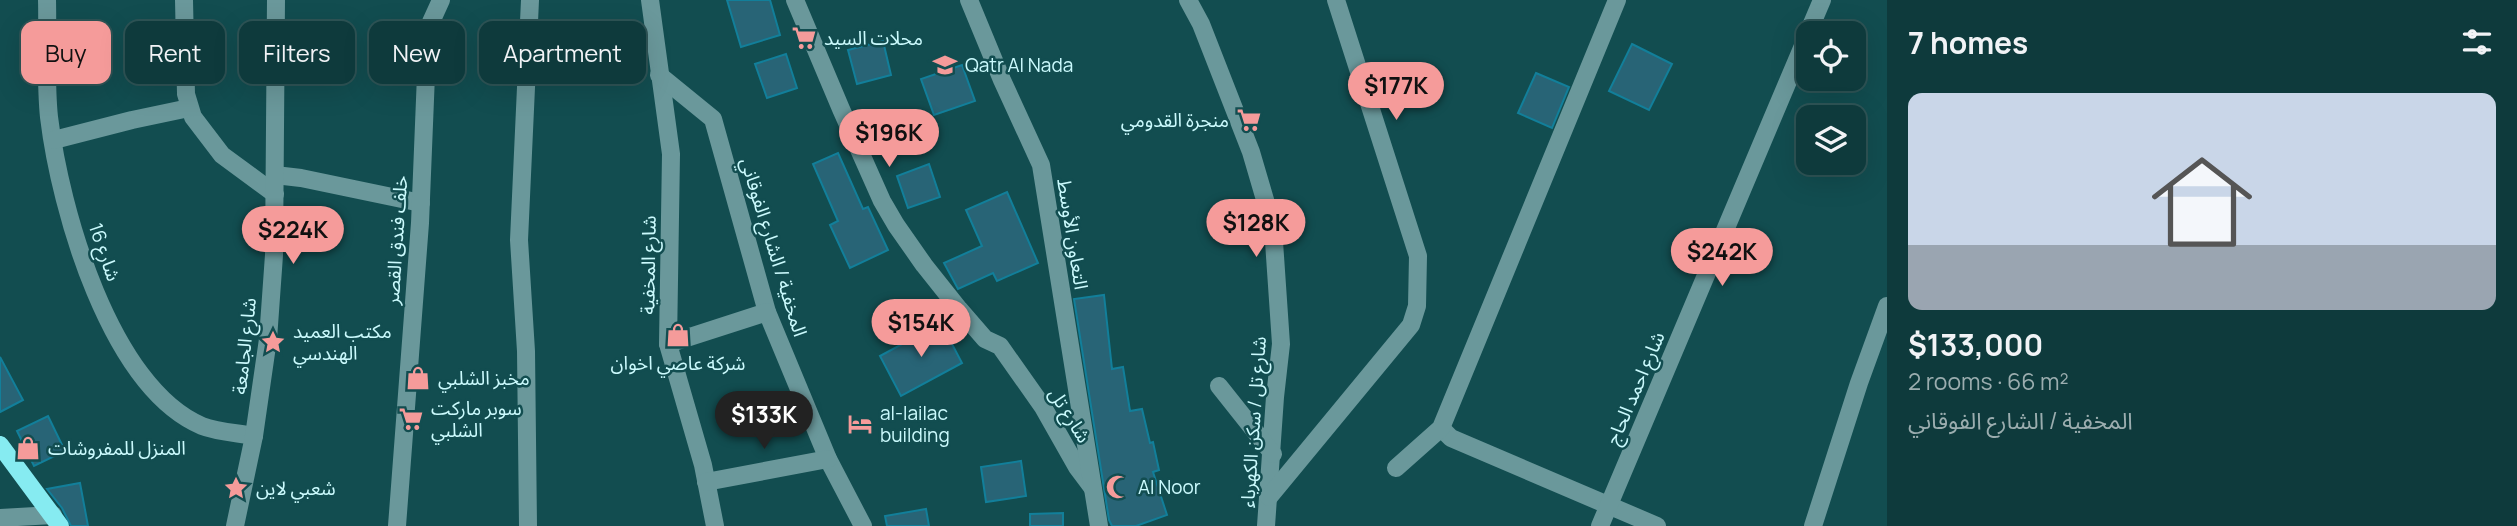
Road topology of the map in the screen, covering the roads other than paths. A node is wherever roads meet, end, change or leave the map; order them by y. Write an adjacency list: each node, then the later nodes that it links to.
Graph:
1 (47, 0): 17 (street, شارع 16)
2 (184, 0): 16 (street)
3 (276, 0): 18 (street, شارع الجامعة)
4 (441, 0): 20 (street, خلف فندق القصر)
5 (530, 0): 39 (street)
6 (650, 0): 15 (street, شارع المخفية)
7 (795, 0): 32 (street, شارع تل)
8 (969, 0): 32 (street, التعاون الأوسط)
9 (1188, 0): 28 (street, شارع تل / سكن الكهرباء)
10 (1336, 0): 33 (street)
11 (1617, 0): 25 (street)
12 (1822, 0): 13 (street, شارع احمد الحاج)
13 (1813, 21)
14 (1796, 62): 34 (street, شارع احمد الحاج)
15 (659, 75): 22 (street, المخفية / الشارع الفوقاني); 23 (street, شارع المخفية)
16 (189, 108): 17 (street); 19 (street)
17 (54, 140): 26 (street, شارع 16)
18 (275, 175): 19 (street, شارع الجامعة); 20 (street)
19 (275, 194): 26 (street, شارع الجامعة)
20 (421, 203): 38 (street, خلف فندق القصر)
21 (1887, 306): 46 (street)
22 (768, 312): 23 (street); 29 (street, المخفية / الشارع الفوقاني)
23 (668, 344): 31 (street, شارع المخفية)
24 (1219, 386): 28 (street)
25 (1441, 428): 30 (street); 34 (street)
26 (254, 436): 37 (street, شارع الجامعة)
27 (0, 444): 36 (main road)
28 (1273, 454): 33 (street, شارع تل / سكن الكهرباء)
29 (828, 459): 31 (street); 41 (street, المخفية / الشارع الفوقاني)
30 (1396, 468)
31 (706, 482): 40 (street, شارع المخفية)
32 (1092, 487): 42 (street, شارع تل)
33 (1269, 497): 43 (street, شارع تل / سكن الكهرباء)
34 (1608, 506): 44 (street, شارع احمد الحاج); 45 (street)
35 (0, 518): 36 (street)
36 (56, 521)
37 (235, 526)
38 (397, 526)
39 (528, 526)
40 (715, 526)
41 (863, 526)
42 (1099, 526)
43 (1266, 526)
44 (1600, 526)
45 (1657, 526)
46 (1812, 526)

